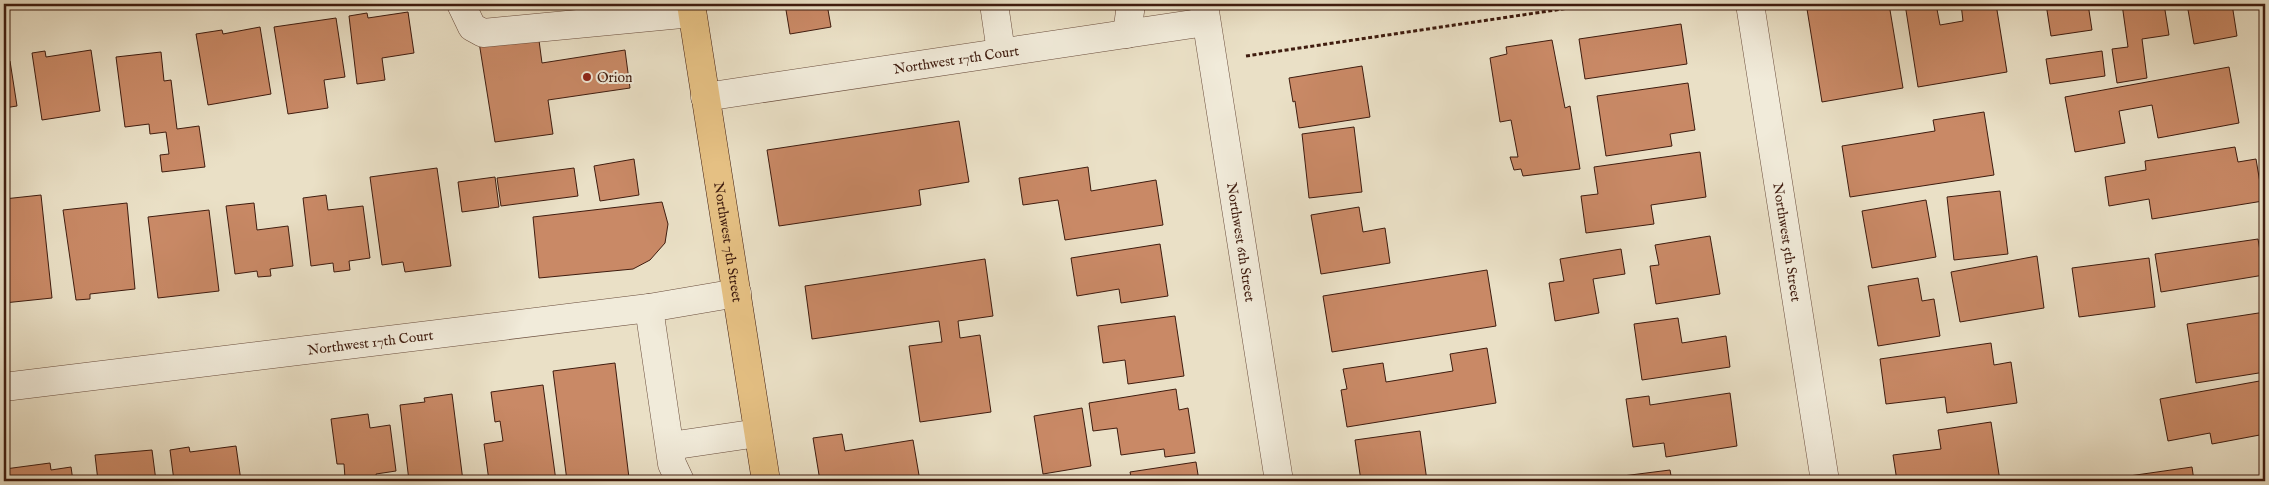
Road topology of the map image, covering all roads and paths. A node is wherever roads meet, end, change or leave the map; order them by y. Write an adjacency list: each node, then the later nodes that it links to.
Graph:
1 (461, 4): 6 (street)
2 (994, 4): 9 (street)
3 (1130, 4): 8 (street)
4 (1596, 4): 10 (path)
5 (1750, 4): 20 (street, Northwest 5th Street)
6 (692, 8): 11 (main road, Northwest 7th Street)
7 (1205, 13): 8 (street, Northwest 17th Court); 19 (street, Northwest 6th Street)
8 (1127, 34): 9 (street, Northwest 17th Court)
9 (1001, 52): 11 (street, Northwest 17th Court)
10 (1246, 56)
11 (705, 97): 12 (main road, Northwest 7th Street)
12 (737, 293): 13 (street, Northwest 17th Court); 15 (main road, Northwest 7th Street)
13 (649, 308): 14 (street, Northwest 17th Court); 16 (street)
14 (4, 387)
15 (758, 433): 16 (street); 18 (main road, Northwest 7th Street)
16 (670, 446): 17 (street)
17 (680, 481)
18 (766, 481)
19 (1279, 481)
20 (1825, 481)

